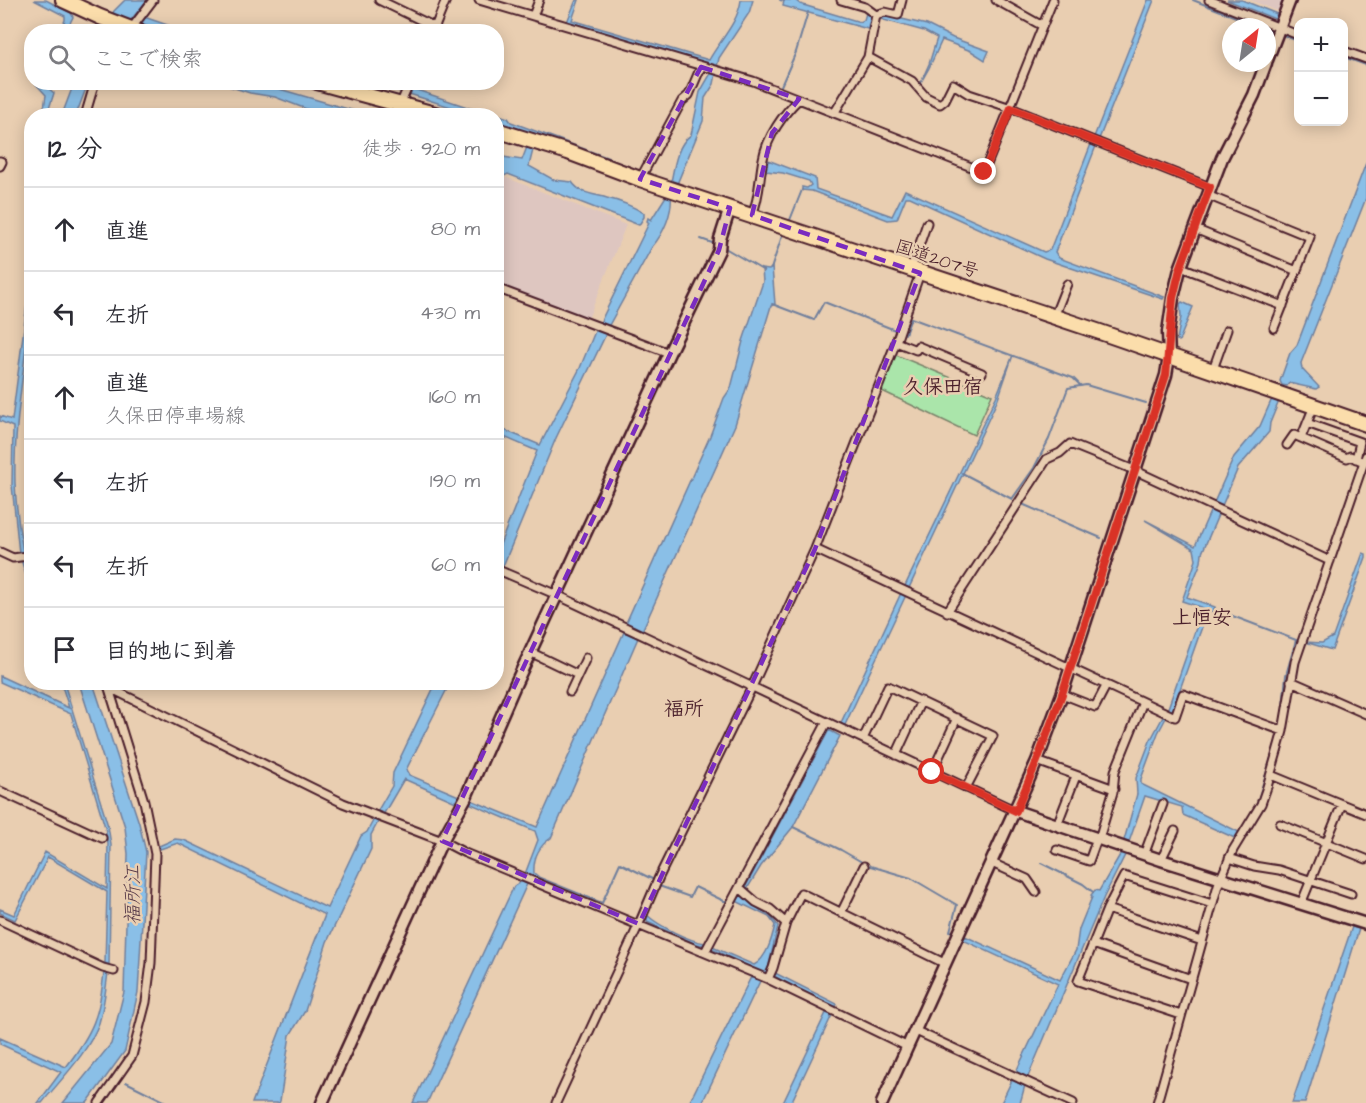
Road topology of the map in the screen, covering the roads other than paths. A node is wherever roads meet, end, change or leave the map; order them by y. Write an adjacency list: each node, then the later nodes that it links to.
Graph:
1 (63, 0): 16 (highway)
2 (153, 0): 17 (street)
3 (379, 0): 18 (street)
4 (446, 0): 19 (street)
5 (479, 0): 13 (street)
6 (539, 0): 13 (street)
7 (841, 0): 14 (street)
8 (902, 0): 14 (street)
9 (996, 0): 15 (street)
10 (1053, 0): 15 (street)
11 (1209, 0): 20 (street)
12 (1290, 0): 20 (street)
13 (533, 16): 26 (street)
14 (875, 19): 24 (street)
15 (1044, 23): 34 (street)
16 (116, 24)
17 (138, 24)
18 (425, 24)
19 (436, 24)
20 (1280, 28): 21 (street); 22 (street)
21 (1294, 33)
22 (1276, 38)
23 (1348, 52): 25 (street)
24 (868, 57): 34 (street); 35 (street)
25 (1366, 59)
26 (701, 67): 31 (street); 39 (street)
27 (1263, 72): 40 (street)
28 (93, 90): 33 (street)
29 (345, 90): 32 (highway)
30 (408, 90): 32 (street)
31 (800, 99): 35 (street); 42 (street)
32 (401, 106)
33 (87, 108)
34 (1011, 108): 35 (street); 40 (street)
35 (835, 112)
36 (504, 132): 39 (highway, 国道207号)
37 (0, 161): 38 (street)
38 (0, 166)
39 (640, 179): 41 (highway, 国道207号)
40 (1209, 191): 44 (street); 47 (street)
41 (730, 208): 42 (highway, 国道207号); 55 (street)
42 (752, 215): 46 (highway, 国道207号)
43 (927, 223): 46 (street)
44 (1195, 229): 45 (street); 47 (street)
45 (1181, 267): 50 (street); 56 (street)
46 (915, 271): 51 (highway, 国道207号); 54 (street)
47 (1297, 271): 50 (street)
48 (1067, 284): 51 (street)
49 (504, 291): 55 (street)
50 (1283, 306): 52 (street)
51 (1054, 317): 56 (highway, 国道207号)
52 (1274, 328)
53 (1227, 330): 57 (street)
54 (896, 342): 58 (street); 66 (street)
55 (669, 353): 71 (street)
56 (1169, 357): 57 (highway, 国道207号); 65 (street)
57 (1212, 372): 59 (highway, 国道207号)
58 (982, 373)
59 (1314, 406): 60 (street); 61 (highway, 国道207号)
60 (1307, 423): 62 (street); 64 (street)
61 (1366, 424)
62 (1301, 438): 63 (street); 64 (street)
63 (1287, 445)
64 (1362, 459): 69 (street)
65 (1134, 470): 69 (street); 72 (street); 75 (street)
66 (815, 549): 72 (street); 79 (street)
67 (0, 552): 68 (street)
68 (24, 556)
69 (1330, 561): 77 (street)
70 (504, 572): 71 (street)
71 (557, 595): 73 (street); 79 (street)
72 (947, 612): 75 (street)
73 (530, 652): 76 (street); 108 (street)
74 (586, 658): 76 (street)
75 (1069, 669): 78 (street); 83 (street)
76 (578, 675): 82 (street)
77 (1291, 681): 86 (street); 89 (street)
78 (1106, 686): 83 (street); 85 (street)
79 (752, 687): 88 (street); 128 (street)
80 (109, 690): 140 (street)
81 (117, 690): 108 (street)
82 (570, 692)
83 (1062, 694): 92 (street)
84 (921, 701): 87 (street); 90 (street); 91 (street)
85 (1143, 702): 89 (street); 97 (street)
86 (1366, 714)
87 (957, 718): 93 (street); 96 (street)
88 (827, 722): 90 (street); 119 (street)
89 (1283, 731): 94 (street)
90 (863, 739): 91 (street)
91 (896, 755): 93 (street)
92 (1037, 761): 95 (street); 101 (street)
93 (932, 772): 96 (street)
94 (1271, 775): 100 (street); 112 (street)
95 (1076, 776): 97 (street); 104 (street)
96 (966, 788): 101 (street)
97 (1114, 789): 107 (street)
98 (0, 792): 106 (street)
99 (1164, 804): 111 (street)
100 (1342, 804): 102 (street); 109 (street)
101 (1016, 811): 104 (street); 115 (street)
102 (1366, 814)
103 (1280, 824): 109 (street)
104 (1057, 825): 107 (street)
105 (1174, 831): 114 (street)
106 (102, 838)
107 (1098, 839): 110 (street); 111 (street)
108 (442, 841): 128 (street); 141 (street)
109 (1326, 843): 113 (street); 118 (street)
110 (1056, 850)
111 (1144, 855): 114 (street)
112 (1229, 858): 117 (street); 118 (street)
113 (1366, 859)
114 (1161, 860): 117 (street)
115 (992, 863): 120 (street); 133 (street)
116 (864, 866): 125 (street)
117 (1221, 879): 122 (street); 123 (street)
118 (1310, 882): 121 (street); 123 (street)
119 (740, 888): 127 (street); 132 (street)
120 (1036, 892)
121 (1351, 894)
122 (1212, 904): 124 (street); 130 (street)
123 (1301, 904): 129 (street)
124 (1107, 909): 130 (street); 131 (street)
125 (841, 913): 127 (street); 133 (street)
126 (0, 920): 134 (street)
127 (786, 923): 135 (street)
128 (639, 924): 132 (street); 142 (street)
129 (1366, 924)
130 (1202, 941): 136 (street)
131 (1093, 944): 136 (street); 137 (street)
132 (705, 952): 135 (street)
133 (946, 964): 138 (street)
134 (114, 970)
135 (768, 979): 139 (street)
136 (1191, 979): 137 (street)
137 (1181, 1015): 145 (street)
138 (916, 1031): 139 (street); 144 (street)
139 (908, 1047): 143 (street)
140 (99, 1103)
141 (322, 1103)
142 (556, 1103)
143 (882, 1103)
144 (1073, 1103)
145 (1157, 1103)

